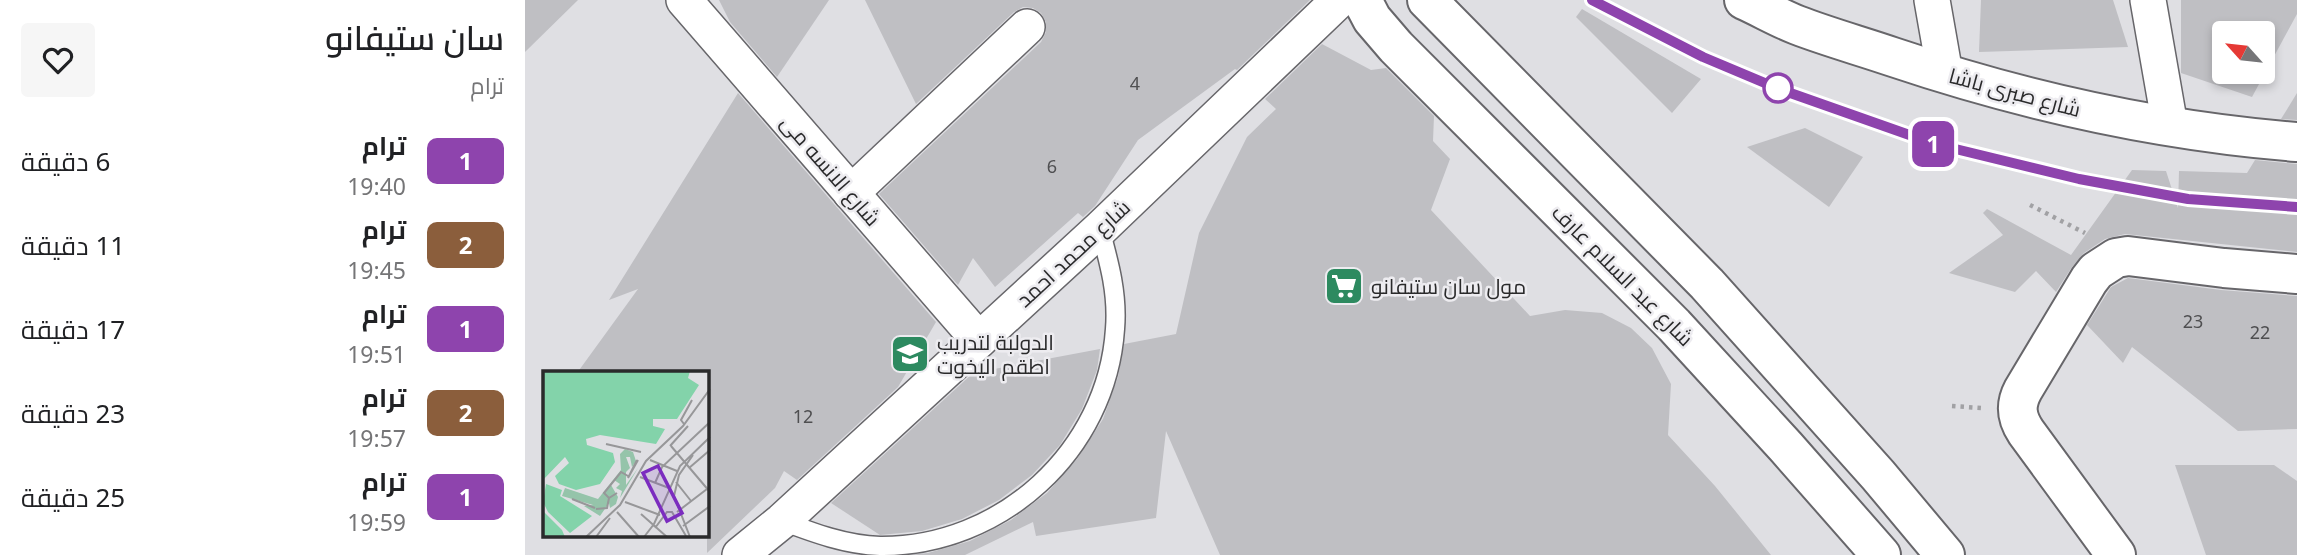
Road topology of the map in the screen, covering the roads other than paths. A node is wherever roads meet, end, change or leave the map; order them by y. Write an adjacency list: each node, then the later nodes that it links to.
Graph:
1 (1339, 0): 13 (street, شارع محمد احمد)
2 (1362, 0): 18 (street, شارع عبد السلام عارف)
3 (1427, 0): 19 (street)
4 (1744, 0): 9 (street, شارع صبرى باشا)
5 (1932, 0): 9 (street)
6 (2148, 0): 10 (street)
7 (698, 5): 12 (street, شارع الانسه مى)
8 (1027, 27): 12 (street)
9 (1945, 74): 10 (street, شارع صبرى باشا)
10 (2170, 126): 11 (street, شارع صبرى باشا)
11 (2297, 142)
12 (851, 193): 15 (street, شارع الانسه مى)
13 (1100, 229): 15 (street, شارع محمد احمد); 16 (lane)
14 (2297, 274): 20 (street)
15 (979, 340): 16 (street, شارع محمد احمد)
16 (782, 521): 17 (street, شارع محمد احمد)
17 (740, 555)
18 (1881, 555)
19 (1945, 555)
20 (2116, 555)

